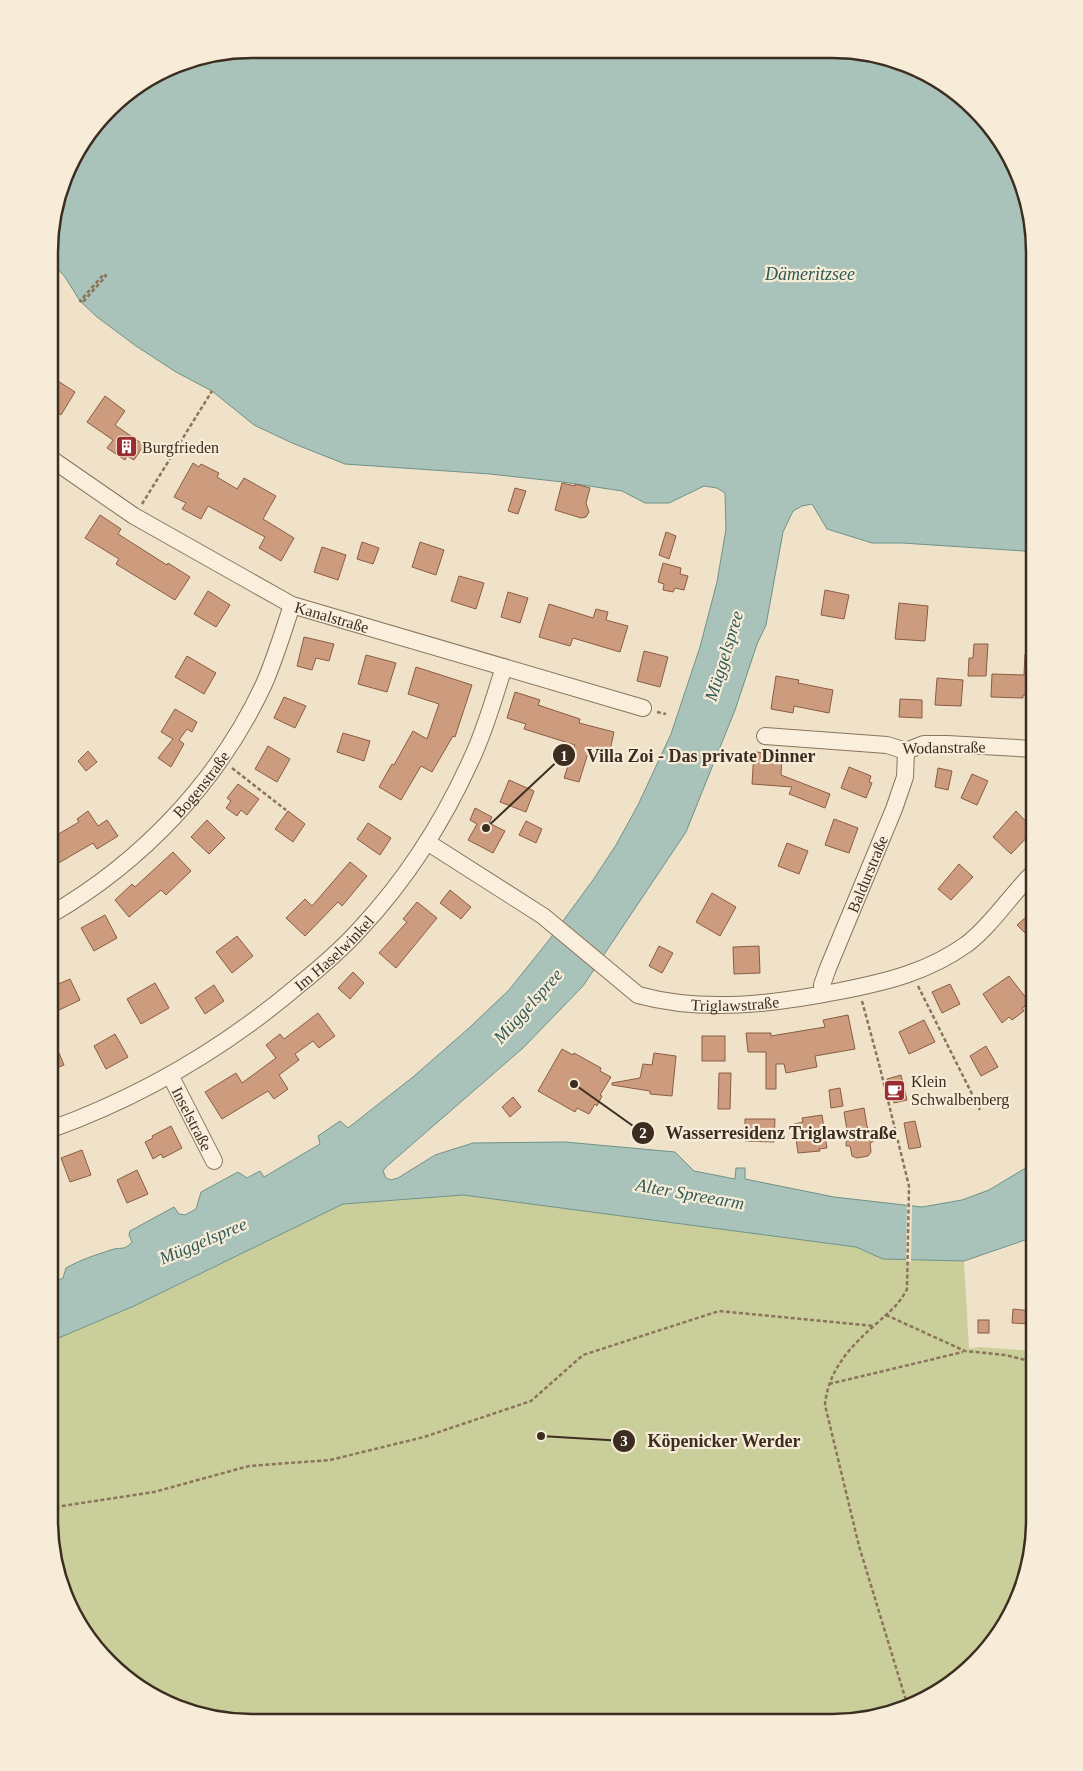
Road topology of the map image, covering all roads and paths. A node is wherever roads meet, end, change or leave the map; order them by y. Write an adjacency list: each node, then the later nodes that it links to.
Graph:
1 (82, 302): 1 (path)
2 (212, 391): 4 (path)
3 (58, 464): 4 (street, Kanalstraße)
4 (134, 516): 5 (street, Kanalstraße)
5 (292, 605): 6 (street, Kanalstraße); 11 (street, Bogenstraße)
6 (504, 667): 7 (street, Kanalstraße); 13 (street, Im Haselwinkel)
7 (643, 708)
8 (765, 736): 10 (street, Wodanstraße)
9 (1026, 749): 10 (street, Wodanstraße)
10 (906, 751): 18 (street, Baldurstraße)
11 (220, 760): 12 (path); 15 (street, Bogenstraße)
12 (286, 810)
13 (427, 842): 18 (street, Triglawstraße); 19 (street, Im Haselwinkel)
14 (1026, 881): 16 (street, Triglawstraße)
15 (58, 911)
16 (912, 973): 17 (street, Triglawstraße); 20 (path)
17 (858, 988): 18 (street, Triglawstraße); 23 (path)
18 (823, 994)
19 (170, 1075): 21 (street, Im Haselwinkel); 22 (street, Inselstraße)
20 (980, 1110)
21 (58, 1126)
22 (214, 1161)
23 (886, 1315): 24 (path); 25 (path)
24 (874, 1326): 27 (path); 28 (path)
25 (965, 1351): 26 (path); 27 (path)
26 (1026, 1360)
27 (828, 1384): 29 (path)
28 (58, 1507)
29 (906, 1699)

